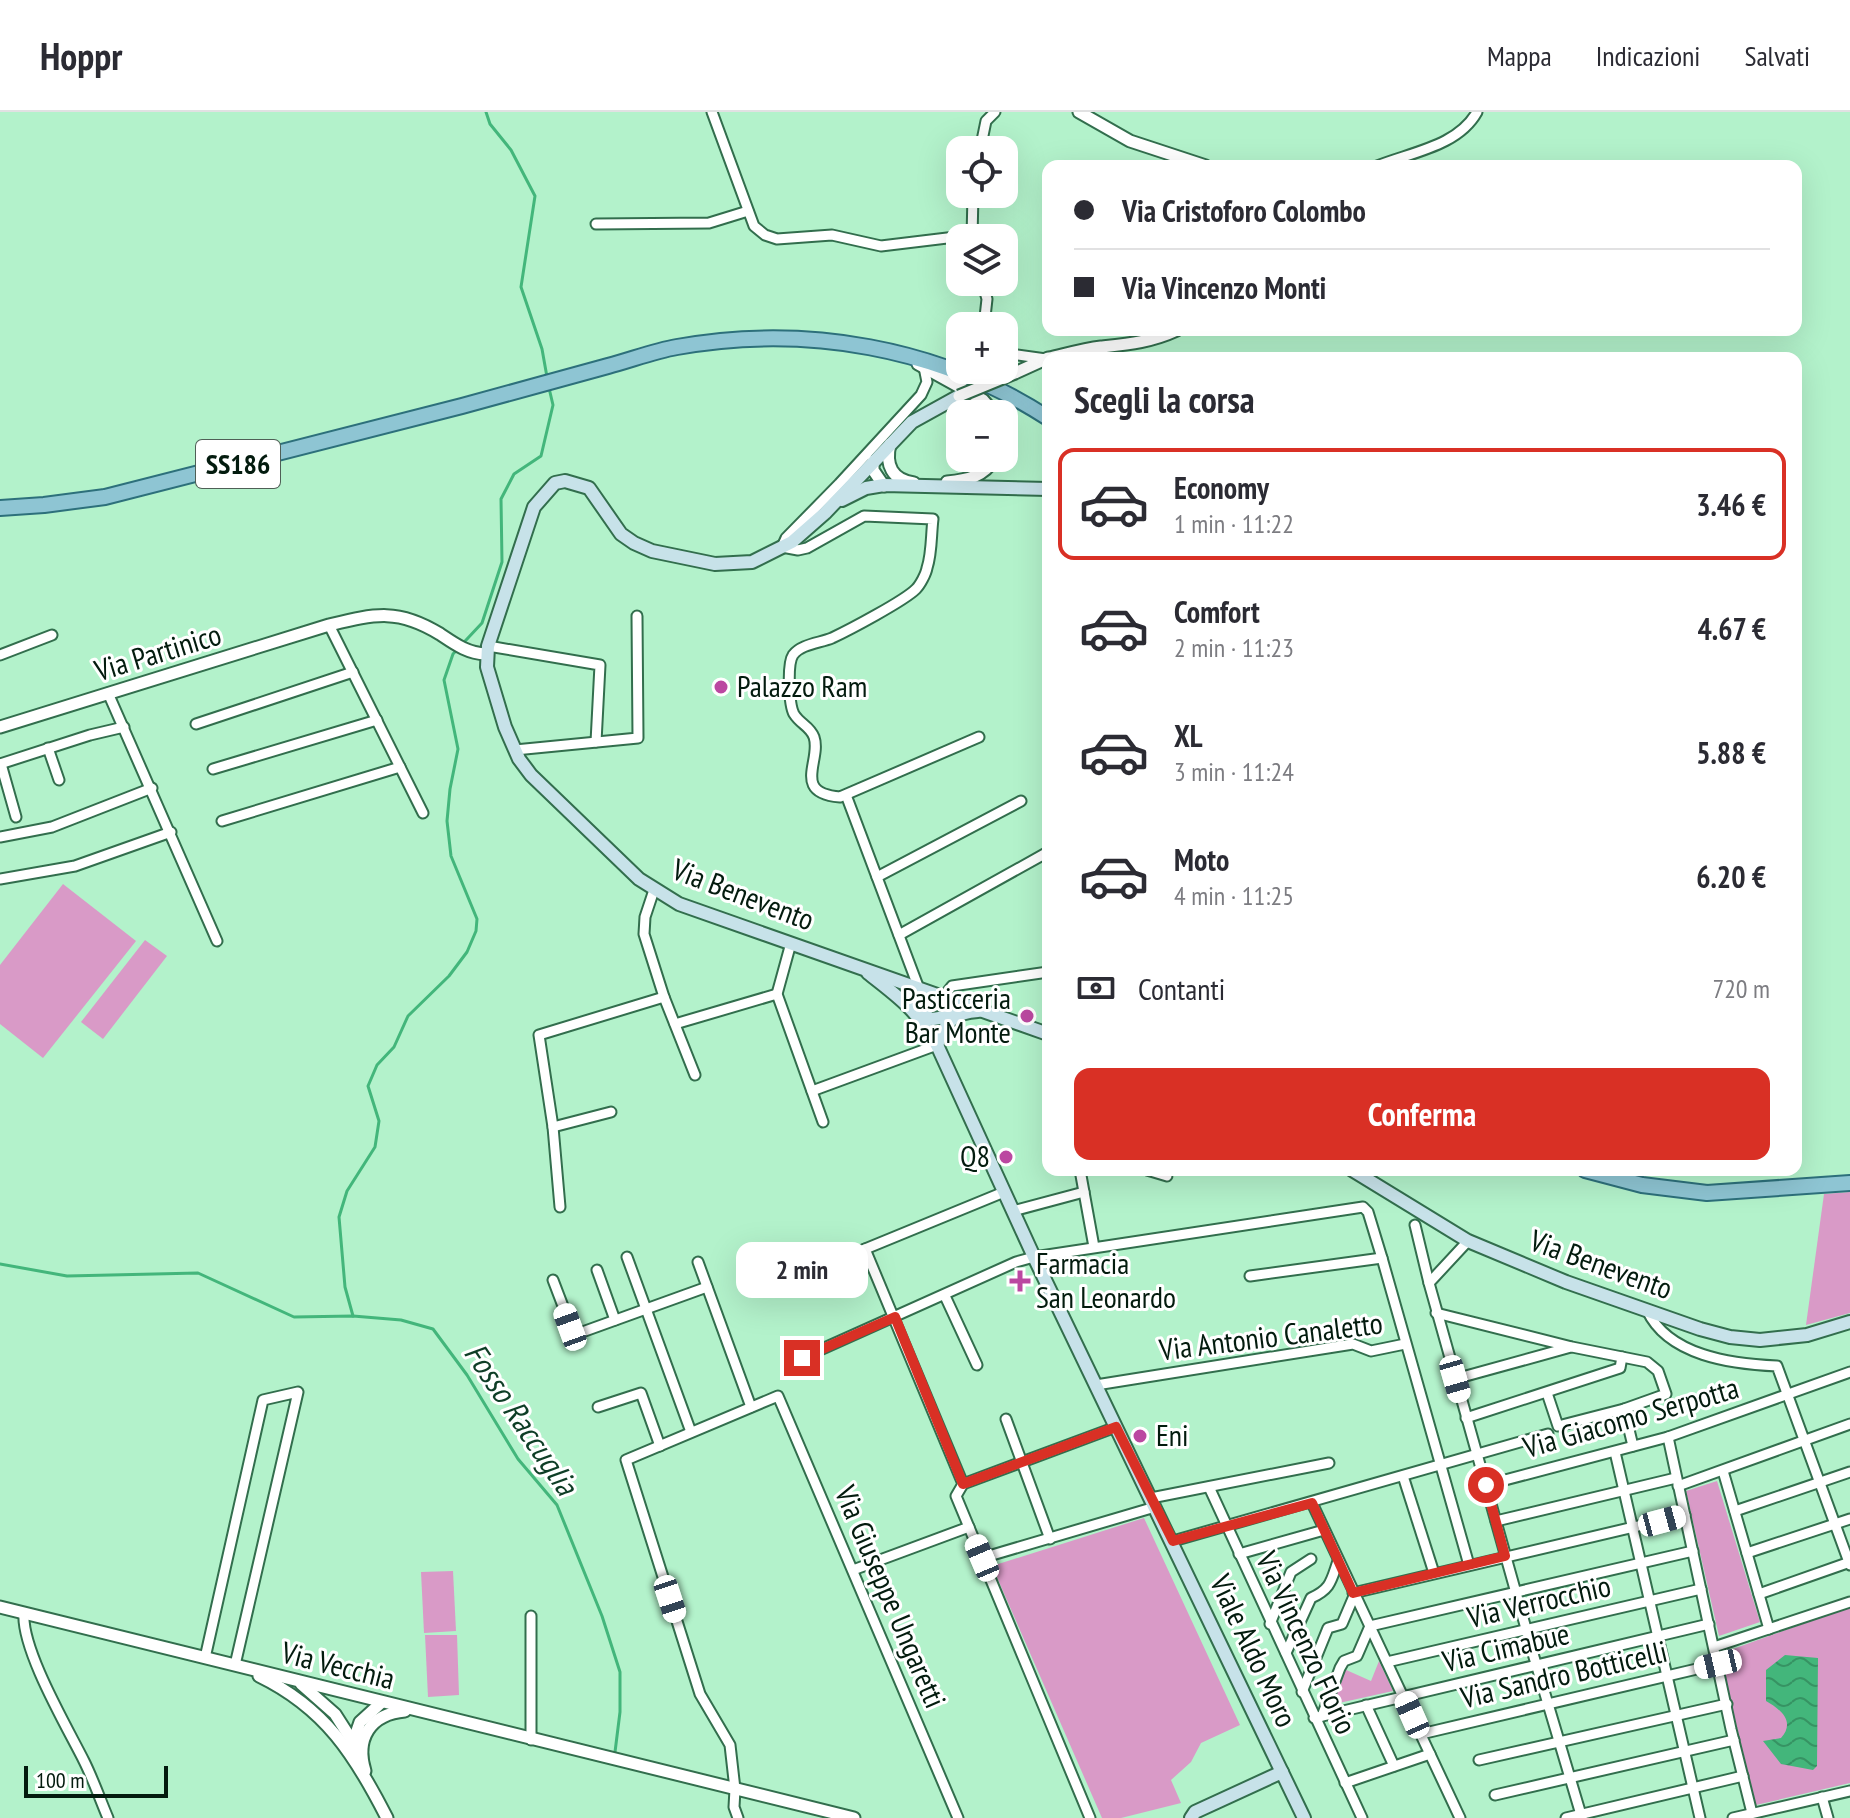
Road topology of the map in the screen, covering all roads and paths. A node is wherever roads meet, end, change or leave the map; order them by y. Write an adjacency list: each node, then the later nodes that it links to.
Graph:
1 (712, 112): 8 (street)
2 (995, 112): 5 (street)
3 (1079, 112): 6 (street)
4 (1477, 112): 7 (street)
5 (983, 136)
6 (1188, 160)
7 (1394, 160)
8 (748, 211): 9 (street); 10 (street)
9 (596, 224)
10 (946, 239)
11 (1164, 336): 13 (street)
12 (1076, 352): 13 (street)
13 (1132, 352)
14 (903, 355): 18 (street); 21 (main road); 29 (main road, SS186)
15 (1018, 355): 16 (street)
16 (1042, 357)
17 (1042, 361): 19 (street, bridge)
18 (924, 367): 20 (street); 30 (street)
19 (959, 396): 22 (main road)
20 (983, 400)
21 (1042, 415)
22 (890, 443): 23 (main road); 25 (street)
23 (873, 461): 26 (street); 28 (main road)
24 (984, 472): 25 (street)
25 (926, 485): 26 (main road); 27 (main road)
26 (884, 486): 28 (main road)
27 (1042, 489)
28 (832, 506): 30 (main road)
29 (0, 508)
30 (782, 547): 34 (main road); 51 (street)
31 (637, 616): 43 (street)
32 (329, 625): 34 (street, Via Partinico); 36 (street); 37 (street, Via Partinico)
33 (52, 635): 35 (street)
34 (487, 650): 43 (street); 45 (main road, Via Benevento)
35 (0, 655)
36 (353, 672): 38 (street); 39 (street)
37 (108, 693): 40 (street, Via Partinico); 41 (street)
38 (377, 720): 47 (street); 48 (street)
39 (196, 724)
40 (0, 727)
41 (124, 727): 44 (street); 50 (street)
42 (979, 737): 51 (street)
43 (596, 742): 45 (street)
44 (48, 748): 46 (street); 49 (street)
45 (515, 750): 61 (main road, Via Benevento)
46 (1, 764): 54 (street)
47 (400, 767): 53 (street); 55 (street)
48 (213, 769)
49 (59, 780)
50 (152, 788): 56 (street); 57 (street)
51 (846, 795): 59 (street)
52 (1021, 801): 59 (street)
53 (423, 813)
54 (16, 817)
55 (222, 821)
56 (171, 832): 60 (street); 63 (street)
57 (0, 837)
58 (1042, 855): 62 (street)
59 (877, 877): 62 (street)
60 (0, 879)
61 (654, 890): 64 (main road, Via Benevento); 70 (street)
62 (899, 935): 67 (street)
63 (217, 941)
64 (791, 943): 65 (main road, Via Benevento); 68 (street)
65 (859, 966): 67 (main road, Via Benevento); 73 (main road, Viale Aldo Moro)
66 (1042, 973): 69 (street)
67 (918, 986): 69 (main road, Via Benevento)
68 (777, 994): 74 (street); 78 (street)
69 (944, 996): 71 (main road, Via Benevento); 73 (main road)
70 (664, 997): 74 (street); 81 (street)
71 (986, 1011): 72 (main road); 75 (main road, Via Benevento)
72 (954, 1016): 73 (main road); 76 (main road)
73 (921, 1017): 76 (main road, Viale Aldo Moro)
74 (675, 1024): 77 (street)
75 (1042, 1032)
76 (937, 1045): 78 (street); 86 (main road, Viale Aldo Moro)
77 (695, 1075)
78 (812, 1091): 80 (street)
79 (611, 1112): 81 (street)
80 (823, 1122)
81 (553, 1127): 88 (street)
82 (1082, 1176): 87 (street)
83 (1362, 1176): 91 (main road, Via Benevento)
84 (1608, 1176): 85 (main road)
85 (1850, 1183)
86 (1004, 1192): 89 (main road, Viale Aldo Moro); 93 (street)
87 (1084, 1192): 89 (street); 92 (street)
88 (560, 1207)
89 (1013, 1211): 95 (main road, Viale Aldo Moro)
90 (1415, 1225): 102 (street)
91 (1468, 1241): 102 (street); 106 (main road, Via Benevento)
92 (1094, 1247): 95 (street); 96 (street)
93 (865, 1249): 98 (street); 109 (street)
94 (627, 1257): 105 (street)
95 (1034, 1257): 104 (street); 118 (main road, Viale Aldo Moro)
96 (1382, 1258): 100 (street); 111 (street)
97 (698, 1262): 103 (street)
98 (831, 1263)
99 (597, 1270): 108 (street)
100 (1250, 1276)
101 (553, 1280): 108 (street)
102 (1429, 1283): 107 (street)
103 (707, 1287): 105 (street); 122 (street)
104 (945, 1296): 109 (street); 115 (street)
105 (644, 1308): 108 (street); 128 (street)
106 (1647, 1310): 110 (main road, Via Benevento); 120 (street)
107 (1436, 1313): 112 (street); 117 (street)
108 (614, 1317)
109 (895, 1317): 114 (street); 144 (street)
110 (1850, 1322)
111 (1405, 1344): 118 (street, Via Antonio Canaletto); 138 (street)
112 (1572, 1347): 113 (street); 117 (street)
113 (1622, 1357): 119 (street); 123 (street)
114 (802, 1358)
115 (977, 1365)
116 (1850, 1372): 120 (street, Via Giacomo Serpotta)
117 (1455, 1379): 124 (street)
118 (1096, 1385): 127 (main road, Viale Aldo Moro)
119 (1547, 1393): 123 (street); 124 (street)
120 (1788, 1394): 130 (street, Via Giacomo Serpotta); 131 (street)
121 (598, 1407): 132 (street)
122 (751, 1407): 128 (street); 171 (street, Via Giuseppe Ungaretti)
123 (1624, 1409): 133 (street)
124 (1466, 1418): 135 (street)
125 (1006, 1419): 136 (street)
126 (1850, 1424): 131 (street)
127 (1116, 1427): 136 (street); 148 (main road, Viale Aldo Moro)
128 (691, 1432): 132 (street)
129 (1548, 1434): 135 (street)
130 (1668, 1437): 133 (street, Via Giacomo Serpotta); 142 (street)
131 (1805, 1439): 139 (street); 143 (street)
132 (660, 1446): 221 (street)
133 (1633, 1446): 134 (street, Via Giacomo Serpotta)
134 (1615, 1452): 145 (street, Via Giacomo Serpotta); 147 (street)
135 (1476, 1454): 138 (street); 145 (street)
136 (1022, 1462): 144 (street); 159 (street)
137 (1329, 1463): 146 (street)
138 (1440, 1465): 141 (street); 170 (street)
139 (1723, 1471): 142 (street); 150 (street)
140 (1850, 1472): 143 (street)
141 (1403, 1476): 149 (street); 172 (street)
142 (1677, 1482): 147 (street); 151 (street)
143 (1821, 1483): 150 (street); 154 (street)
144 (963, 1484): 155 (street)
145 (1486, 1485): 153 (street)
146 (1209, 1487): 148 (street); 156 (street, Via Vincenzo Florio)
147 (1624, 1491): 153 (street); 157 (street)
148 (1153, 1502): 159 (street); 160 (main road, Viale Aldo Moro)
149 (1312, 1503): 156 (street); 158 (street)
150 (1735, 1511): 162 (street)
151 (1685, 1515): 157 (street); 161 (street)
152 (1850, 1519): 154 (street)
153 (1496, 1521): 164 (street)
154 (1836, 1524): 162 (street); 169 (street)
155 (969, 1527): 165 (street); 171 (street)
156 (1227, 1528): 160 (street); 163 (street, Via Vincenzo Florio)
157 (1633, 1528): 164 (street); 168 (street)
158 (1324, 1530): 163 (street); 167 (street)
159 (1050, 1539): 165 (street)
160 (1173, 1541): 216 (main road, Viale Aldo Moro)
161 (1693, 1551): 168 (street); 173 (street)
162 (1747, 1553): 176 (street)
163 (1239, 1554): 182 (street, Via Vincenzo Florio)
164 (1505, 1556): 170 (street); 174 (street)
165 (982, 1558): 234 (street)
166 (1311, 1559): 182 (street)
167 (1338, 1561): 175 (street); 189 (street)
168 (1641, 1563): 174 (street); 177 (street)
169 (1850, 1563): 176 (street)
170 (1469, 1565): 172 (street)
171 (853, 1570): 233 (street, Via Giuseppe Ungaretti)
172 (1434, 1573): 175 (street)
173 (1701, 1589): 177 (street, Via Verrocchio); 183 (street)
174 (1516, 1593): 184 (street); 186 (street)
175 (1353, 1594): 184 (street); 197 (street)
176 (1759, 1594): 185 (street)
177 (1649, 1600): 186 (street, Via Verrocchio); 187 (street)
178 (1850, 1602): 185 (street)
179 (0, 1607): 180 (street, Via Vecchia)
180 (24, 1613): 190 (street, Via Vecchia); 229 (street)
181 (531, 1616): 208 (street)
182 (1270, 1624): 189 (street, Via Vincenzo Florio)
183 (1709, 1624): 187 (street, Via Cimabue); 188 (street)
184 (1370, 1626): 191 (street); 205 (street)
185 (1769, 1629): 188 (street)
186 (1526, 1630): 191 (street, Via Verrocchio); 194 (street)
187 (1658, 1636): 194 (street, Via Cimabue); 195 (street)
188 (1714, 1647): 192 (street)
189 (1286, 1653): 197 (street, Via Vincenzo Florio)
190 (205, 1658): 193 (street, Via Vecchia); 193 (street)
191 (1387, 1662): 198 (street)
192 (1718, 1664): 195 (street, Via Sandro Botticelli); 201 (street)
193 (235, 1665): 196 (street, Via Vecchia); 212 (street)
194 (1536, 1665): 198 (street, Via Cimabue); 200 (street)
195 (1667, 1676): 200 (street, Via Sandro Botticelli); 204 (street)
196 (296, 1680): 199 (street, Via Vecchia); 207 (street)
197 (1302, 1692): 205 (street, Via Vincenzo Florio)
198 (1404, 1696): 202 (street, Via Cimabue); 206 (street)
199 (382, 1702): 203 (street, Via Vecchia); 207 (street)
200 (1547, 1702): 206 (street, Via Sandro Botticelli); 210 (street)
201 (1727, 1704): 204 (street); 209 (street)
202 (1366, 1705): 205 (street, Via Cimabue); 215 (street)
203 (417, 1711): 208 (street, Via Vecchia); 212 (street)
204 (1676, 1715): 210 (street); 211 (street)
205 (1318, 1717): 219 (street, Via Vincenzo Florio)
206 (1421, 1734): 213 (street)
207 (352, 1740): 212 (street)
208 (531, 1740): 221 (street, Via Vecchia)
209 (1734, 1740): 211 (street); 217 (street)
210 (1559, 1741): 214 (street); 218 (street)
211 (1685, 1751): 218 (street); 220 (street)
212 (356, 1754): 230 (street)
213 (1430, 1754): 215 (street); 238 (street)
214 (1479, 1760)
215 (1394, 1766): 219 (street)
216 (1282, 1772): 235 (main road); 236 (main road, Viale Aldo Moro)
217 (1743, 1776): 220 (street); 226 (street)
218 (1570, 1778): 223 (street); 228 (street)
219 (1345, 1783): 237 (street, Via Vincenzo Florio)
220 (1693, 1787): 228 (street); 240 (street)
221 (735, 1789): 227 (street, Via Vecchia); 231 (street)
222 (1850, 1791): 224 (street)
223 (1495, 1795)
224 (1822, 1797): 225 (street); 243 (street)
225 (1785, 1806): 226 (street); 242 (street)
226 (1752, 1813): 241 (street)
227 (829, 1814): 232 (street, Via Vecchia)
228 (1582, 1816): 239 (street)
229 (108, 1818)
230 (387, 1818)
231 (738, 1818)
232 (854, 1818)
233 (958, 1818)
234 (1090, 1818)
235 (1191, 1818)
236 (1304, 1818)
237 (1362, 1818)
238 (1460, 1818)
239 (1566, 1818)
240 (1700, 1818)
241 (1733, 1818)
242 (1788, 1818)
243 (1828, 1818)

